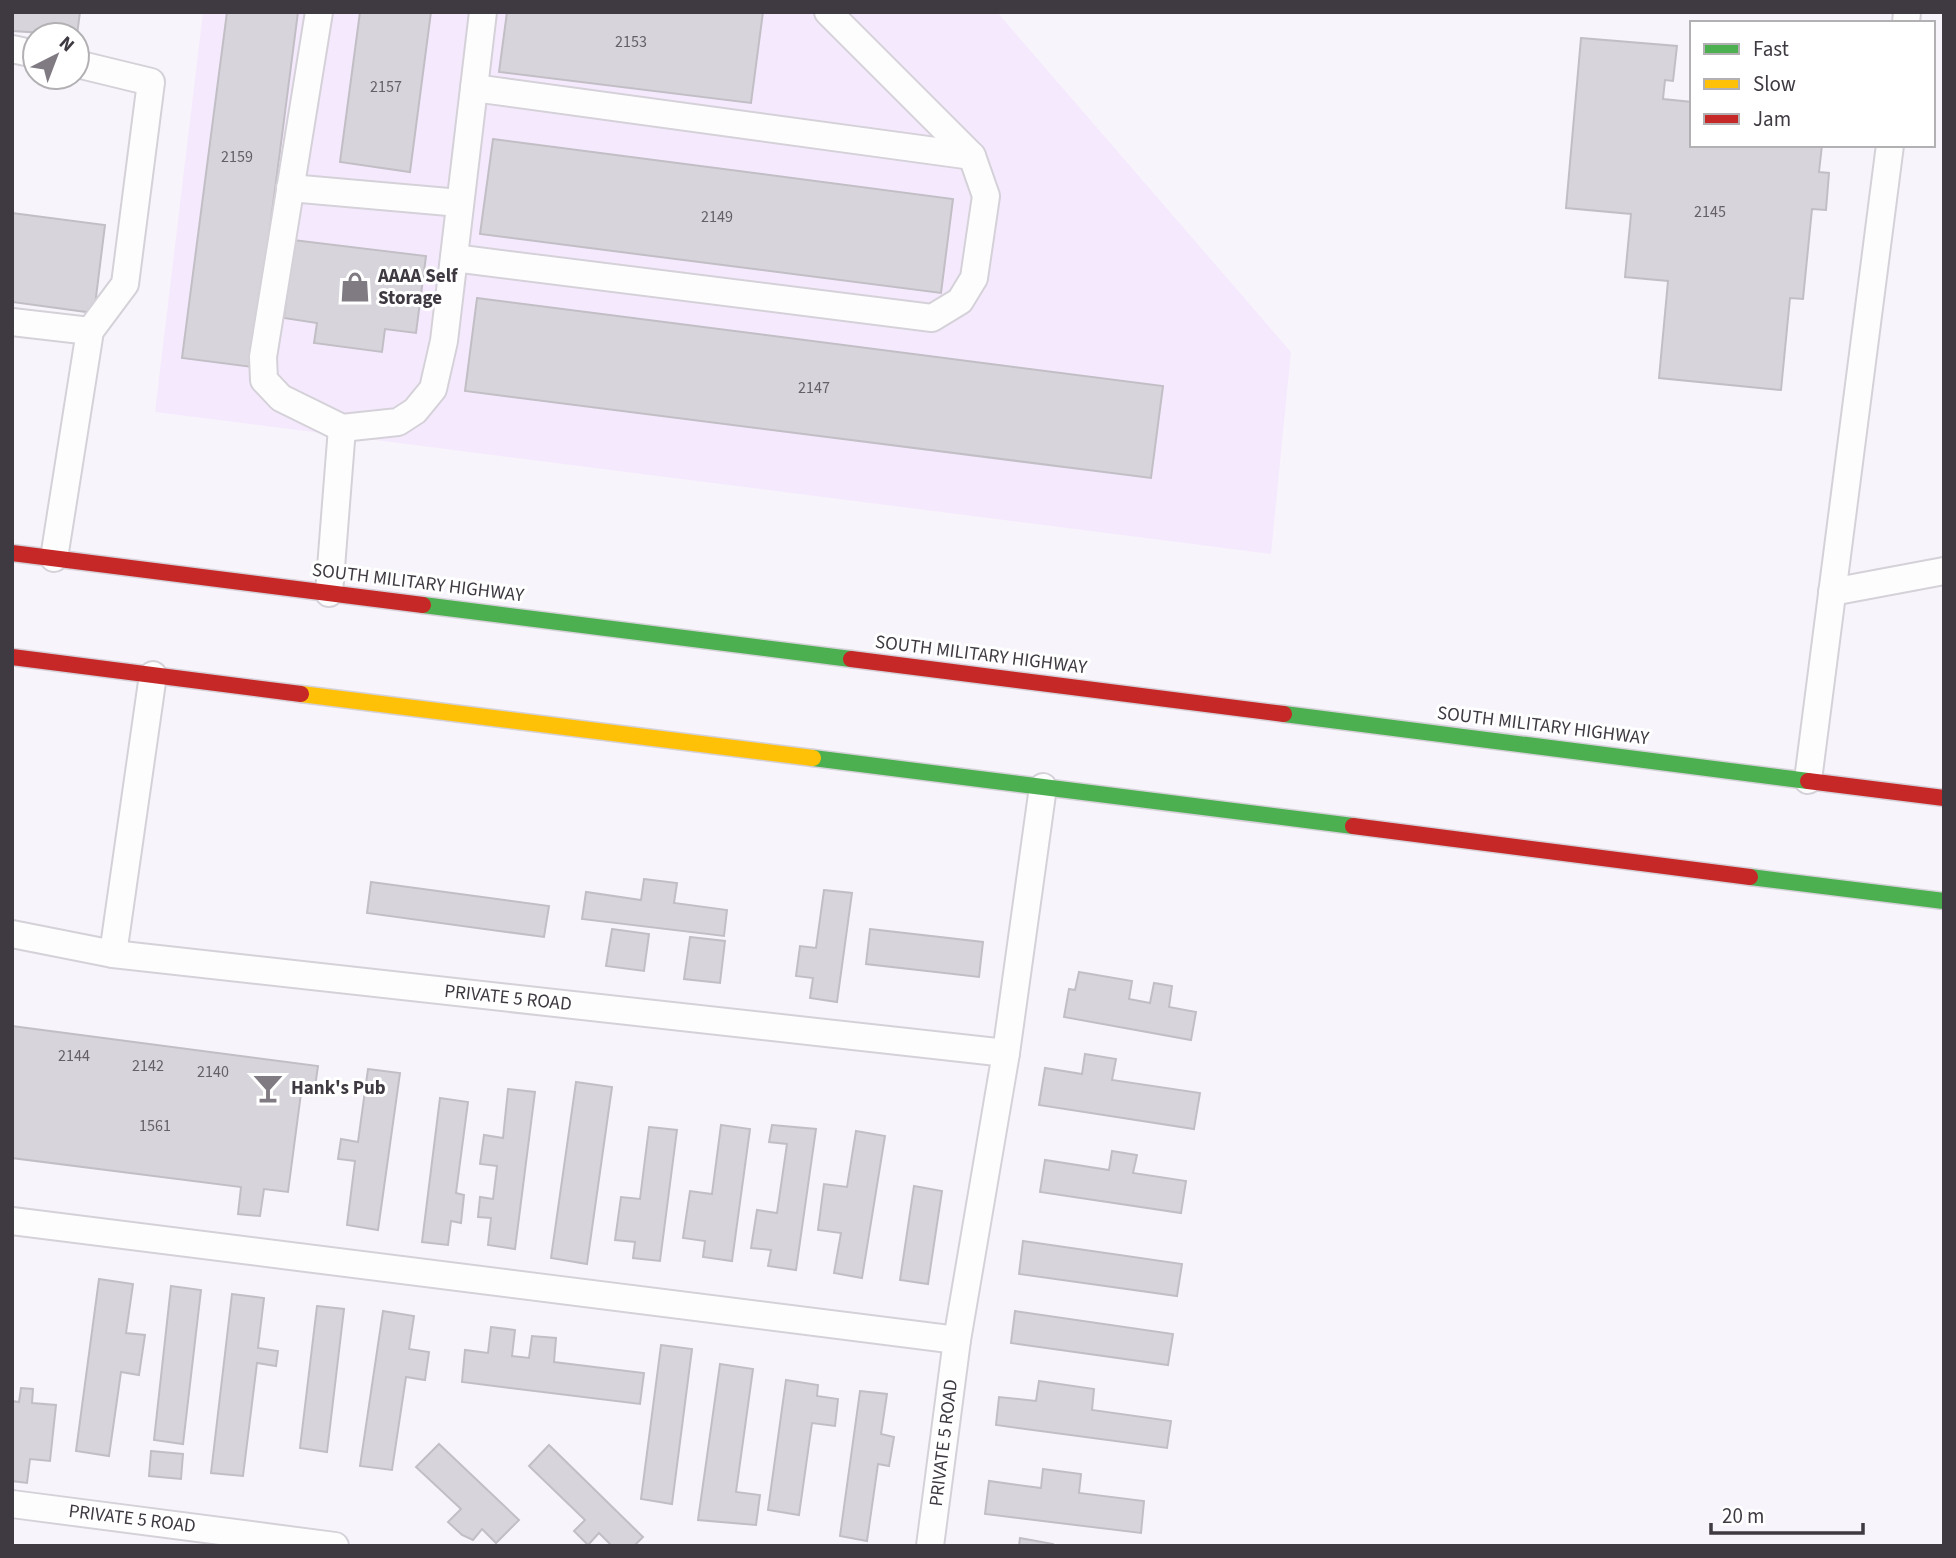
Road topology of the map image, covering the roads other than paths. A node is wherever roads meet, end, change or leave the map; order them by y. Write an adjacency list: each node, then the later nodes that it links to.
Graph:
1 (319, 12): 8 (lane)
2 (483, 12): 5 (lane)
3 (828, 12): 7 (lane)
4 (91, 67): 12 (lane)
5 (474, 88): 7 (lane); 9 (lane)
6 (1890, 147): 17 (lane)
7 (972, 156): 10 (lane)
8 (290, 188): 9 (lane); 13 (lane)
9 (460, 204): 10 (lane)
10 (454, 258): 13 (lane)
11 (12, 322): 12 (lane)
12 (90, 331): 15 (lane)
13 (341, 428): 18 (lane)
14 (12, 553): 15 (main road, SOUTH MILITARY HIGHWAY)
15 (54, 558): 18 (main road, SOUTH MILITARY HIGHWAY)
16 (1944, 571): 17 (lane)
17 (1832, 592): 21 (lane)
18 (329, 593): 21 (main road, SOUTH MILITARY HIGHWAY)
19 (12, 657): 20 (main road)
20 (153, 675): 22 (main road); 26 (lane)
21 (1808, 780): 23 (main road, SOUTH MILITARY HIGHWAY)
22 (1043, 787): 24 (main road); 27 (lane, PRIVATE 5 ROAD)
23 (1944, 798)
24 (1944, 901)
25 (12, 934): 26 (lane, PRIVATE 5 ROAD)
26 (113, 954): 27 (lane, PRIVATE 5 ROAD)
27 (1006, 1053): 29 (lane, PRIVATE 5 ROAD)
28 (12, 1221): 29 (lane)
29 (957, 1340): 32 (lane, PRIVATE 5 ROAD)
30 (12, 1504): 31 (lane, PRIVATE 5 ROAD)
31 (335, 1546)
32 (930, 1546)

